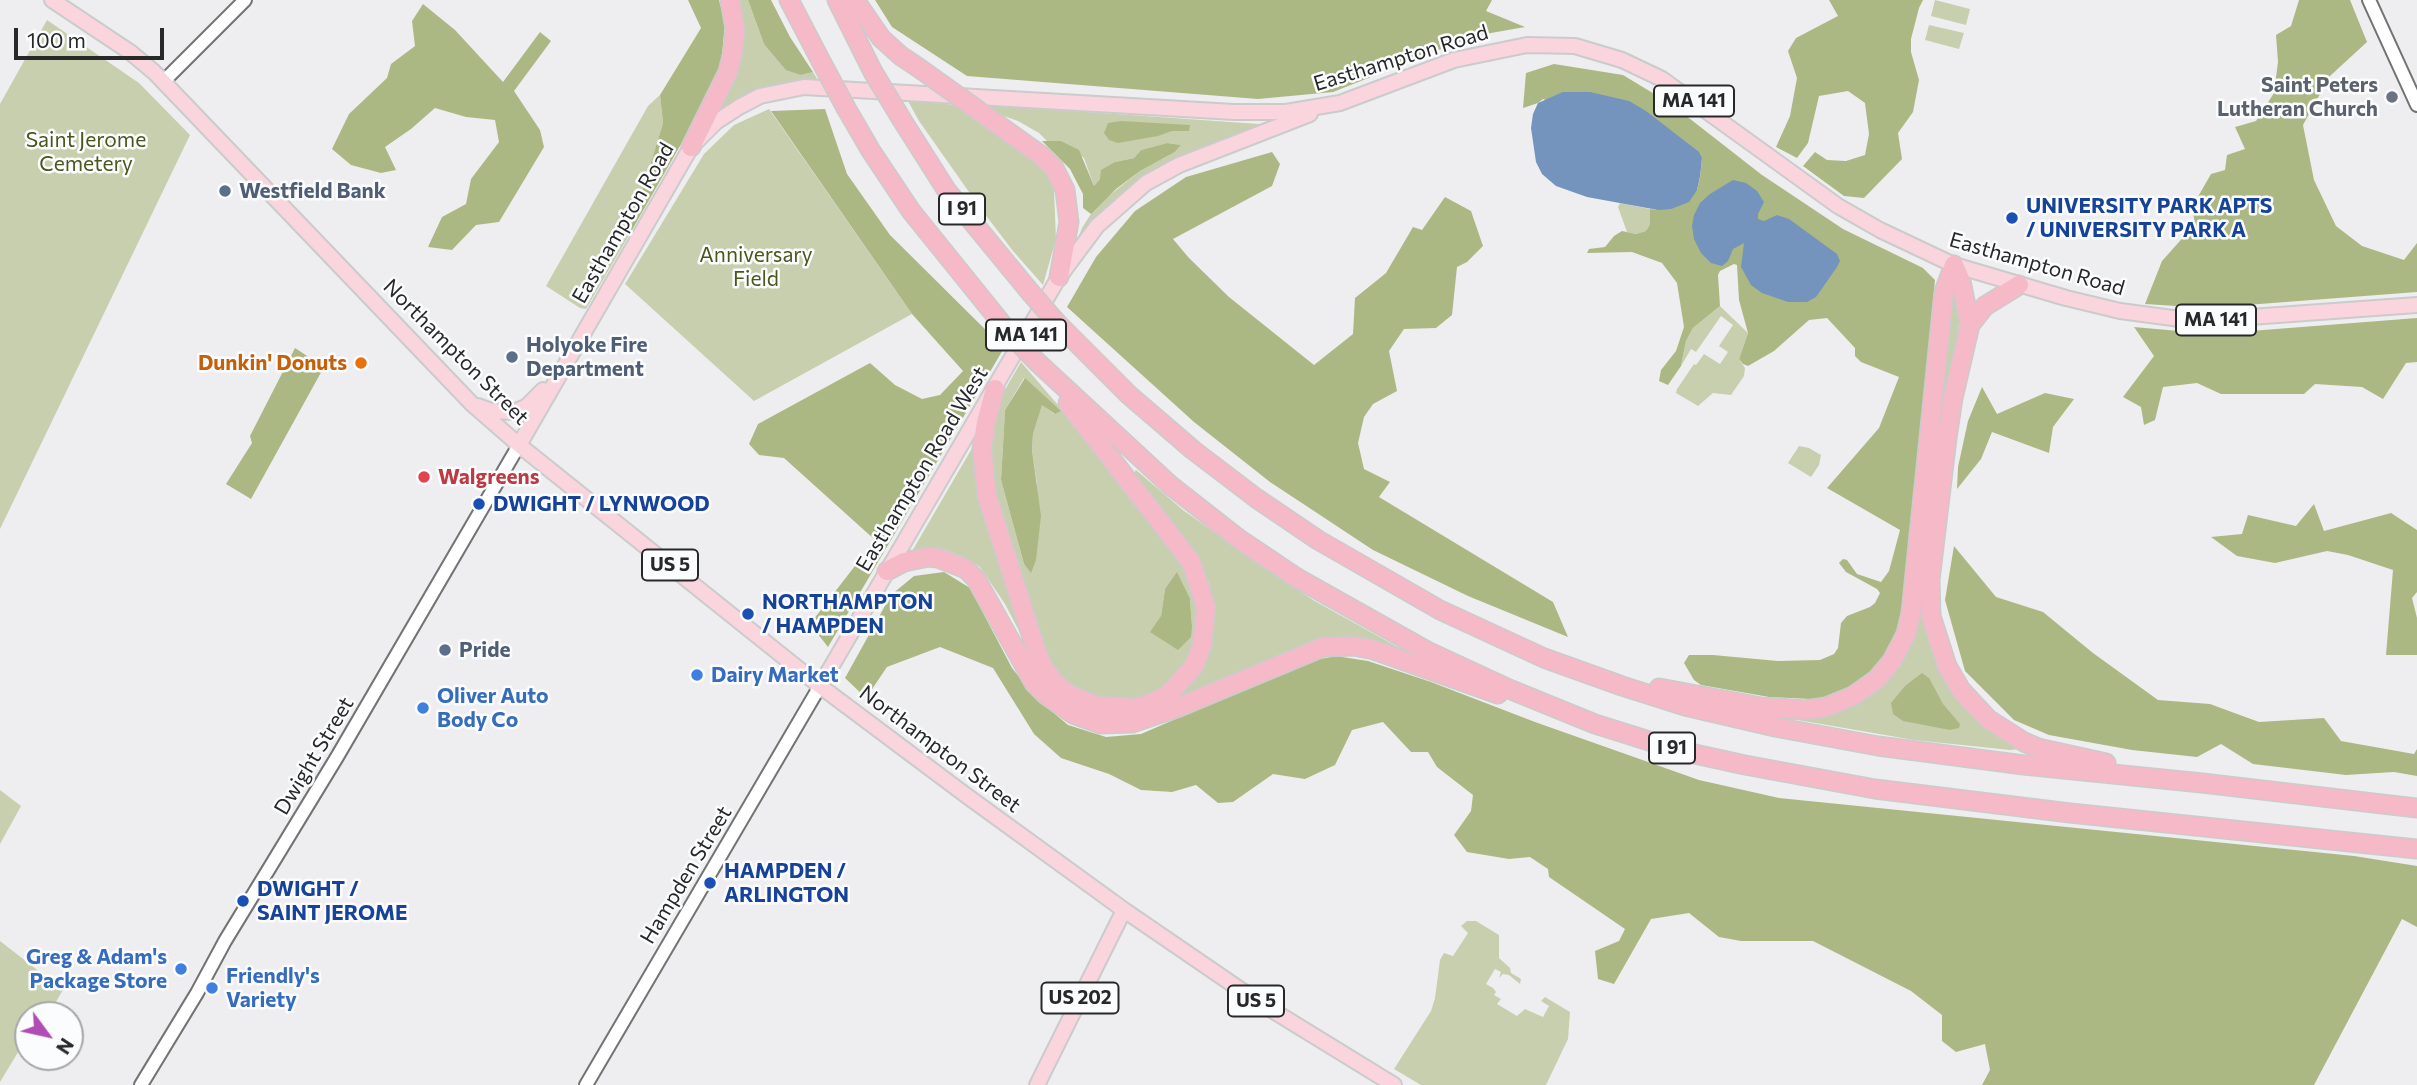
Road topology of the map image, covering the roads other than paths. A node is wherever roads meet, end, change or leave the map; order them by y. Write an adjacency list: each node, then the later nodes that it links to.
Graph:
1 (52, 0): 8 (main road, Northampton Street / US 5)
2 (244, 0): 8 (main road)
3 (730, 0): 11 (highway)
4 (789, 0): 17 (highway, I 91, bridge)
5 (837, 0): 23 (highway, I 91, bridge)
6 (855, 0): 13 (highway, bridge)
7 (2369, 0): 10 (main road)
8 (163, 82): 20 (main road, Northampton Street / US 5)
9 (1340, 103): 11 (main road, Easthampton Road / MA 141); 12 (main road, Easthampton Road / MA 141); 13 (main road, Easthampton Road West / MA 141)
10 (2417, 106)
11 (691, 147): 18 (main road, Easthampton Road / MA 141)
12 (1954, 265): 14 (main road, Easthampton Road / MA 141); 16 (highway); 23 (highway)
13 (1059, 277): 19 (main road, Easthampton Road West / MA 141)
14 (2019, 285): 15 (main road, Easthampton Road / MA 141); 16 (highway)
15 (2417, 305)
16 (1970, 326): 26 (highway)
17 (1035, 362): 19 (highway); 25 (highway, I 91)
18 (559, 373): 20 (main road); 21 (main road, Easthampton Road / MA 141)
19 (995, 389): 22 (main road, Easthampton Road West / MA 141)
20 (472, 404): 21 (main road, Northampton Street / US 5)
21 (519, 445): 24 (main road, Northampton Street / US 5); 30 (main road, Dwight Street / MA 141)
22 (887, 571): 24 (main road, Easthampton Road West / MA 141); 25 (highway)
23 (1544, 658): 26 (highway, I 91)
24 (820, 686): 29 (main road, Northampton Street / US 5); 31 (main road, Hampden Street / MA 141)
25 (1595, 724): 28 (highway, I 91)
26 (2202, 783): 27 (highway, I 91)
27 (2417, 808)
28 (2417, 849)
29 (1124, 910): 32 (main road, US 202); 33 (main road, US 5)
30 (141, 1085)
31 (586, 1085)
32 (1037, 1085)
33 (1394, 1085)

